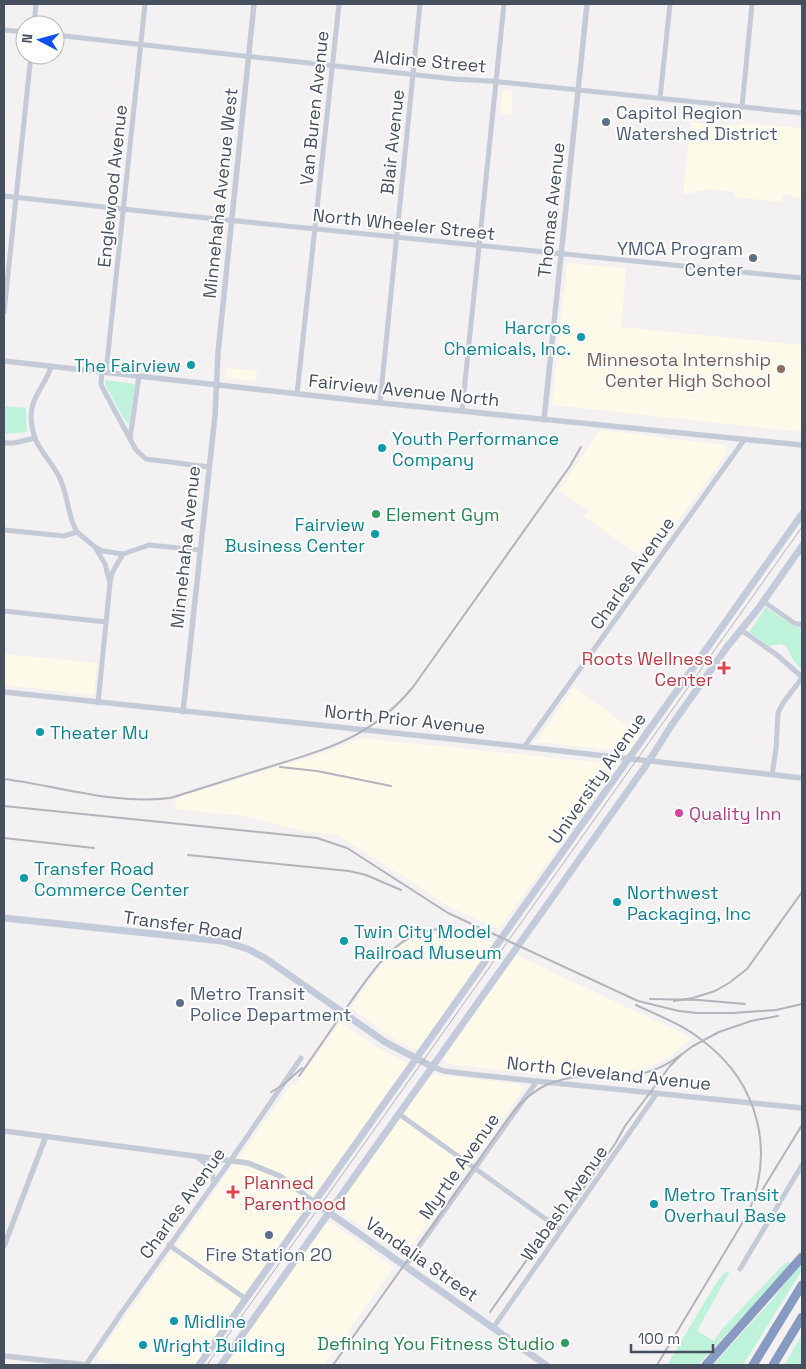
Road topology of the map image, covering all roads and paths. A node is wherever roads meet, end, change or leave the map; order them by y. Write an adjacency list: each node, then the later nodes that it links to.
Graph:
1 (145, 4): 10 (street, Englewood Avenue)
2 (254, 4): 11 (street, Minnehaha Avenue West)
3 (339, 4): 12 (street, Van Buren Avenue)
4 (420, 4): 14 (street, Blair Avenue)
5 (504, 4): 15 (street)
6 (587, 4): 16 (street, Thomas Avenue)
7 (670, 4): 17 (street)
8 (752, 4): 18 (street)
9 (65, 36): 10 (street, Aldine Street)
10 (141, 45): 11 (street, Aldine Street); 22 (street, Englewood Avenue)
11 (249, 57): 12 (street, Aldine Street); 23 (street, Minnehaha Avenue West)
12 (333, 64): 14 (street, Aldine Street); 24 (street, Van Buren Avenue)
13 (30, 65): 21 (street)
14 (413, 73): 15 (street, Aldine Street); 25 (street, Blair Avenue)
15 (496, 81): 16 (street, Aldine Street); 26 (street)
16 (578, 91): 17 (street, Aldine Street); 27 (street, Thomas Avenue)
17 (660, 98): 18 (street, Aldine Street)
18 (742, 107): 19 (street, Aldine Street)
19 (802, 113)
20 (4, 196): 21 (street, North Wheeler Street)
21 (16, 197): 22 (street, North Wheeler Street); 29 (street)
22 (124, 209): 23 (street, North Wheeler Street); 32 (street, Englewood Avenue)
23 (232, 220): 24 (street, North Wheeler Street); 34 (street, Minnehaha Avenue West)
24 (316, 228): 25 (street, North Wheeler Street); 35 (street, Van Buren Avenue)
25 (397, 237): 26 (street, North Wheeler Street); 36 (street, Blair Avenue)
26 (479, 245): 27 (street, North Wheeler Street); 37 (street)
27 (562, 254): 28 (street, North Wheeler Street); 38 (street, Thomas Avenue)
28 (802, 278)
29 (4, 312)
30 (4, 361): 31 (street, Fairview Avenue North)
31 (52, 366): 32 (street, Fairview Avenue North); 39 (street)
32 (104, 372): 33 (street, Fairview Avenue North); 40 (street, Englewood Avenue)
33 (139, 375): 34 (street, Fairview Avenue North); 40 (street)
34 (216, 385): 35 (street, Fairview Avenue North); 44 (street, Minnehaha Avenue)
35 (297, 394): 36 (street, Fairview Avenue North)
36 (380, 403): 37 (street, Fairview Avenue North)
37 (462, 412): 38 (street, Fairview Avenue North)
38 (544, 420): 41 (street, Fairview Avenue North)
39 (35, 438): 42 (street); 47 (street)
40 (130, 440): 44 (street, Englewood Avenue)
41 (744, 440): 43 (street, Fairview Avenue North); 62 (street, Charles Avenue)
42 (4, 443)
43 (802, 445)
44 (209, 467): 50 (street, Minnehaha Avenue)
45 (802, 514): 63 (main road, University Avenue)
46 (4, 530): 47 (street)
47 (77, 532): 49 (street)
48 (802, 546): 53 (main road, University Avenue)
49 (95, 547): 51 (street); 52 (street)
50 (200, 550): 51 (street); 61 (street, Minnehaha Avenue)
51 (123, 554): 52 (street)
52 (110, 583): 55 (street)
53 (763, 601): 56 (street); 57 (main road, University Avenue)
54 (4, 611): 55 (street)
55 (106, 622): 60 (street)
56 (802, 625)
57 (741, 630): 58 (street); 64 (main road, University Avenue)
58 (802, 678): 65 (street)
59 (4, 692): 60 (street, North Prior Avenue)
60 (98, 702): 61 (street, North Prior Avenue)
61 (183, 712): 62 (street, North Prior Avenue)
62 (524, 747): 63 (street, North Prior Avenue)
63 (630, 758): 64 (street, North Prior Avenue); 69 (main road, University Avenue)
64 (649, 761): 65 (street, North Prior Avenue); 70 (main road, University Avenue)
65 (772, 774): 66 (street, North Prior Avenue)
66 (802, 778)
67 (4, 918): 69 (main road, Transfer Road)
68 (301, 1058): 78 (street, Charles Avenue)
69 (416, 1058): 70 (main road, North Cleveland Avenue); 82 (main road, University Avenue)
70 (433, 1067): 71 (street, North Cleveland Avenue); 74 (main road, University Avenue)
71 (537, 1081): 72 (street, North Cleveland Avenue); 80 (street, Myrtle Avenue)
72 (657, 1093): 73 (street, North Cleveland Avenue); 84 (street, Wabash Avenue)
73 (802, 1108)
74 (399, 1114): 80 (street); 83 (main road, University Avenue)
75 (4, 1131): 76 (street, Vandalia Street)
76 (46, 1136): 77 (street, Vandalia Street); 86 (street)
77 (194, 1155): 78 (street, Vandalia Street); 81 (street)
78 (231, 1160): 81 (street, Charles Avenue); 82 (street, Vandalia Street)
79 (802, 1165): 89 (street)
80 (475, 1168): 84 (street); 88 (street, Myrtle Avenue)
81 (214, 1183): 85 (street, Charles Avenue)
82 (314, 1202): 83 (main road, Vandalia Street); 91 (main road, University Avenue)
83 (329, 1212): 88 (main road, Vandalia Street); 97 (main road, University Avenue)
84 (561, 1230): 93 (street, Wabash Avenue)
85 (169, 1245): 91 (street); 95 (street, Charles Avenue)
86 (4, 1246)
87 (802, 1257): 99 (highway)
88 (404, 1266): 93 (main road, Vandalia Street)
89 (740, 1269)
90 (802, 1285): 100 (highway)
91 (246, 1299): 96 (main road, University Avenue)
92 (802, 1317): 101 (highway)
93 (492, 1328): 98 (main road, Vandalia Street)
94 (4, 1356): 95 (street)
95 (87, 1365)
96 (199, 1365)
97 (221, 1365)
98 (546, 1365)
99 (706, 1365)
100 (753, 1365)
101 (773, 1365)

